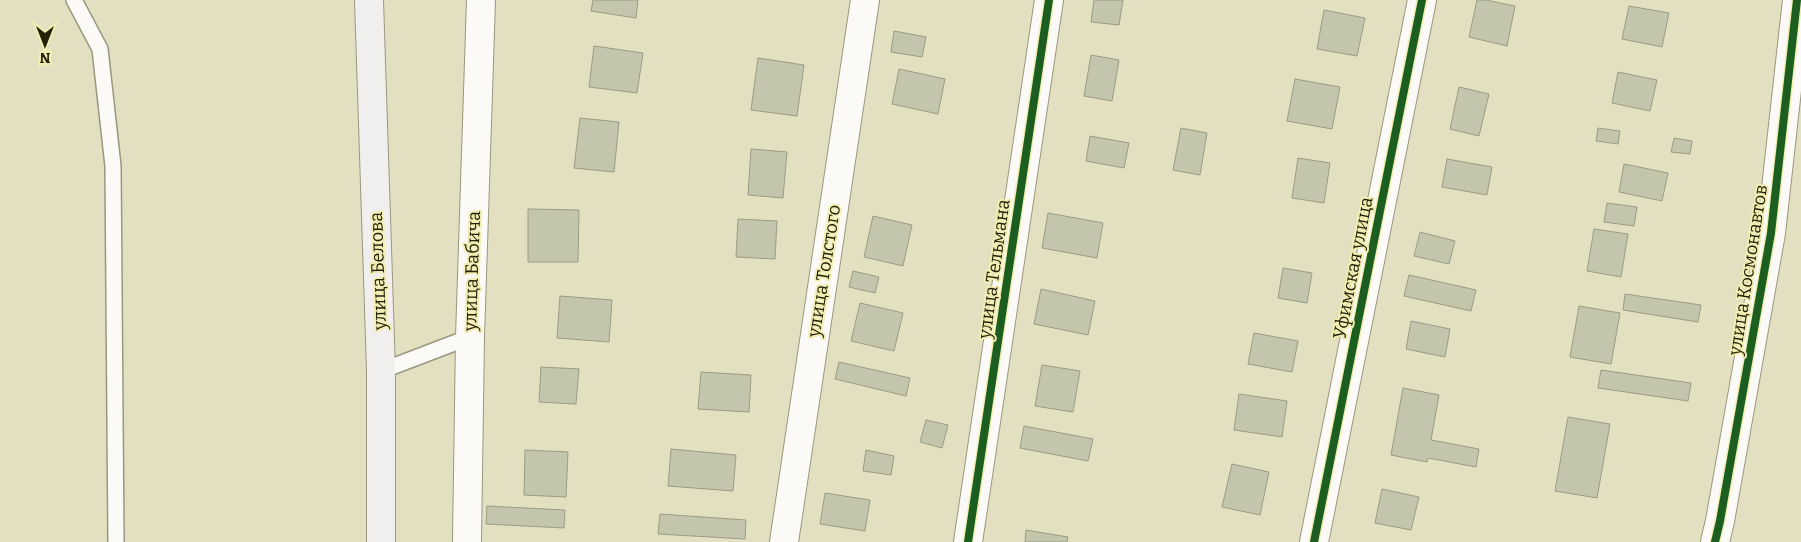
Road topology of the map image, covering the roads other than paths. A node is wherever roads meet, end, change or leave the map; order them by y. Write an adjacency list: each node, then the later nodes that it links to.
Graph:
1 (74, 0): 10 (lane)
2 (370, 0): 9 (main road, улица Белова)
3 (481, 0): 8 (street, улица Бабича)
4 (865, 0): 13 (street, улица Толстого)
5 (1049, 0): 14 (street, улица Тельмана)
6 (1422, 0): 15 (street, Уфимская улица)
7 (1797, 0): 16 (street, улица Космонавтов)
8 (470, 337): 9 (lane); 12 (street, улица Бабича)
9 (381, 371): 11 (main road, улица Белова)
10 (116, 542)
11 (381, 542)
12 (467, 542)
13 (784, 542)
14 (968, 542)
15 (1314, 542)
16 (1714, 542)

